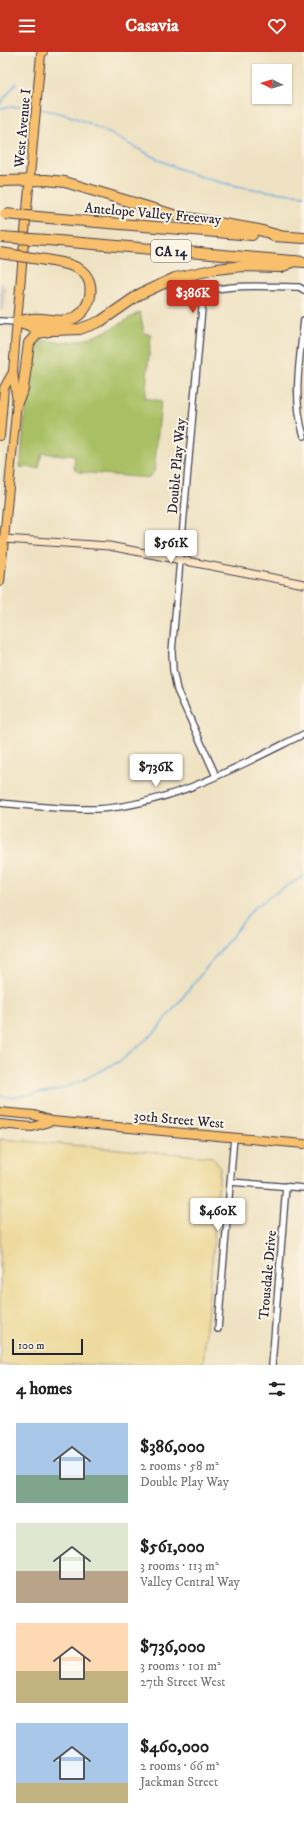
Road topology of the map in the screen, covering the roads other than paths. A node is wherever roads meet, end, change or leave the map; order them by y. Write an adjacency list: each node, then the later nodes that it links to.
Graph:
1 (41, 53): 2 (main road, West Avenue I)
2 (30, 180): 3 (highway); 5 (highway); 13 (main road, West Avenue I)
3 (0, 181)
4 (2, 214): 5 (highway, Antelope Valley Freeway / CA 14, bridge)
5 (280, 236): 7 (highway, Antelope Valley Freeway / CA 14)
6 (1, 237): 9 (highway, CA 14, bridge)
7 (304, 238)
8 (0, 253): 13 (highway, bridge)
9 (300, 261): 14 (highway)
10 (304, 290): 20 (street, Double Play Way)
11 (304, 320): 18 (street)
12 (0, 321): 13 (street)
13 (17, 322): 14 (highway); 15 (main road, West Avenue I)
14 (55, 330): 16 (highway)
15 (13, 372): 16 (main road, West Avenue I); 17 (main road, West Avenue I)
16 (17, 402): 19 (main road, West Avenue I)
17 (0, 436)
18 (304, 436)
19 (2, 539): 20 (street); 21 (main road, West Avenue I)
20 (180, 560): 22 (street); 24 (street, Double Play Way)
21 (0, 582)
22 (304, 584)
23 (304, 734): 24 (street)
24 (216, 776): 25 (street)
25 (0, 803)
26 (0, 1112): 27 (main road, 30th Street West)
27 (52, 1121): 28 (main road, 30th Street West); 29 (main road, 30th Street West)
28 (0, 1124)
29 (234, 1138): 30 (main road, 30th Street West); 31 (street)
30 (304, 1144)
31 (231, 1182): 32 (street); 34 (street)
32 (286, 1186): 33 (street); 35 (street, Trousdale Drive)
33 (304, 1188)
34 (218, 1329)
35 (272, 1365)

